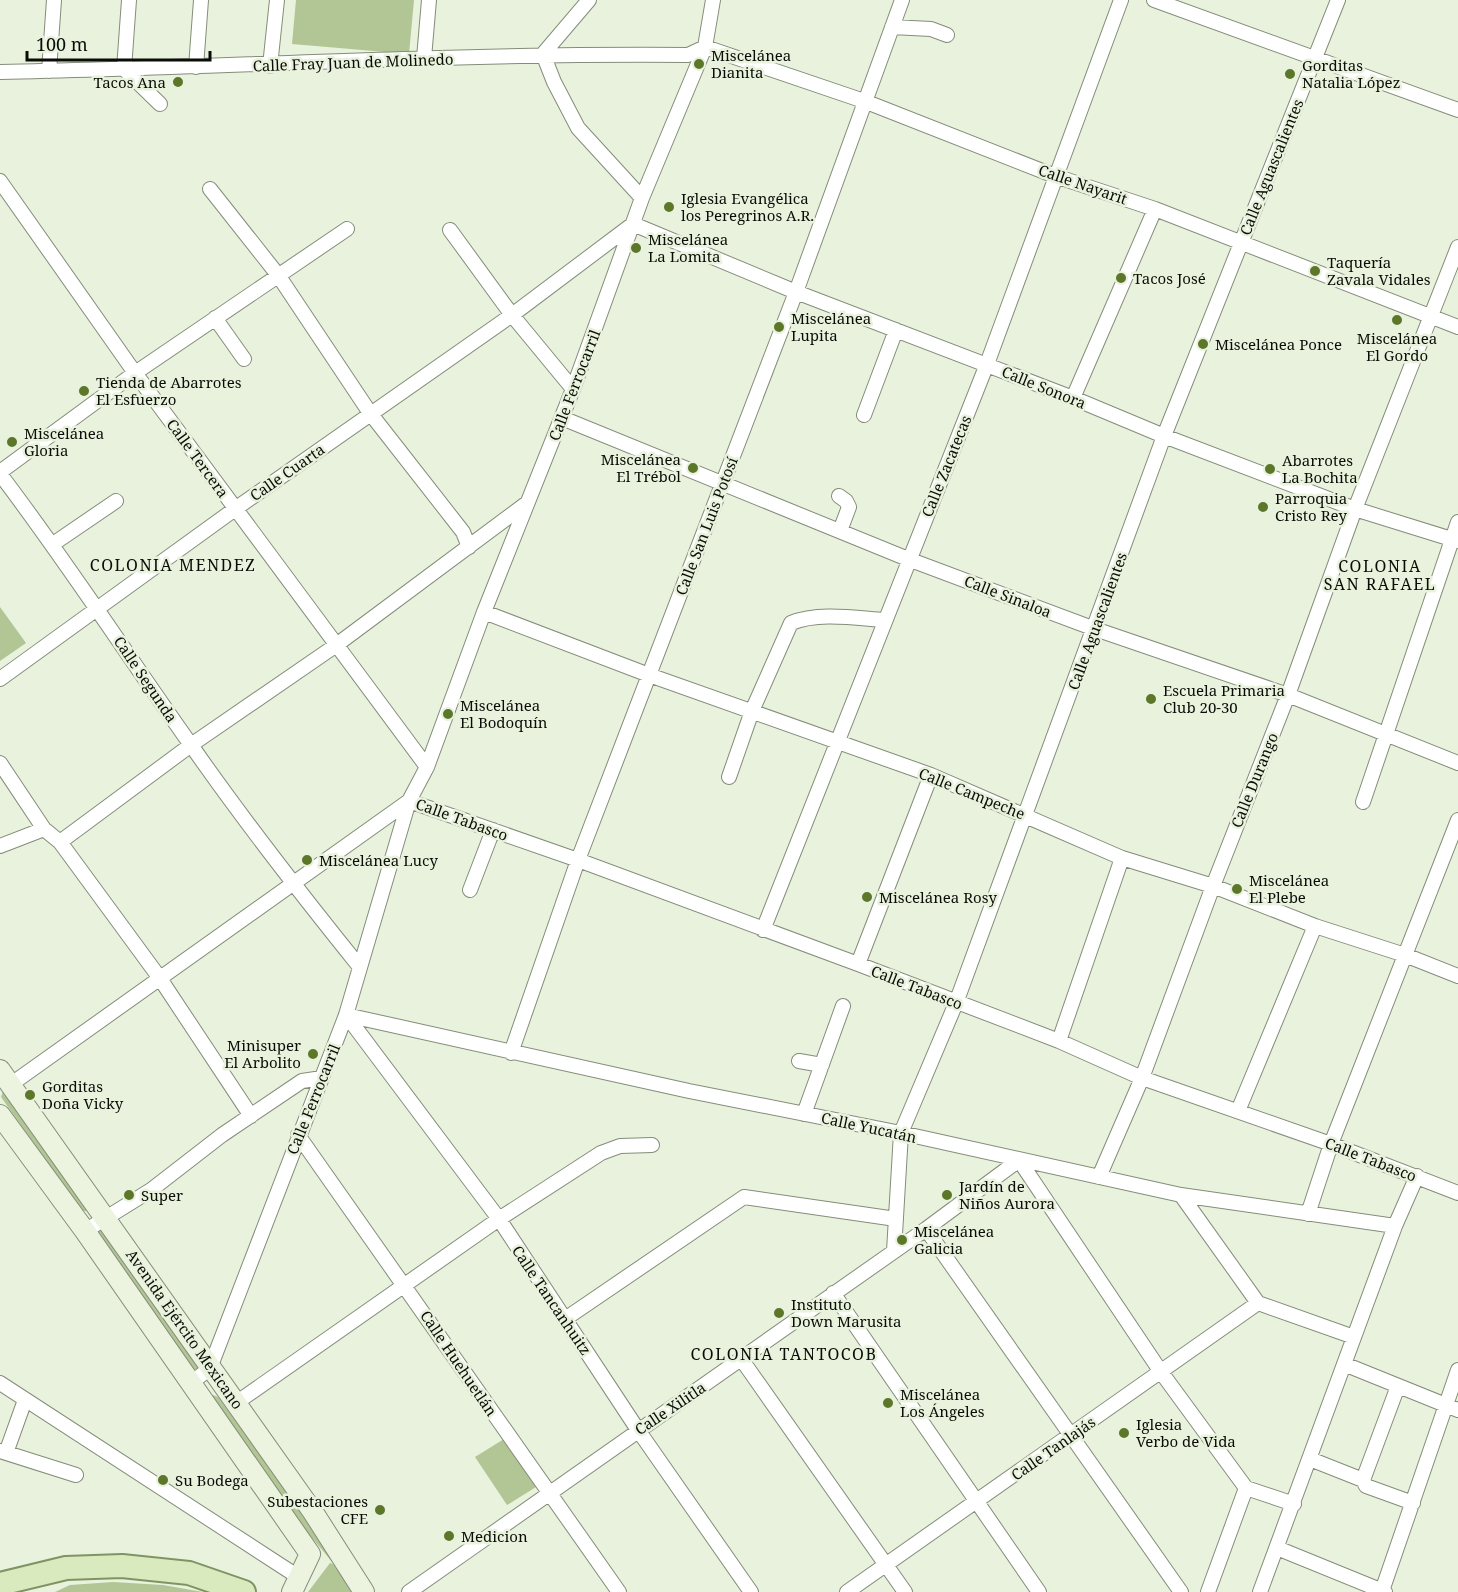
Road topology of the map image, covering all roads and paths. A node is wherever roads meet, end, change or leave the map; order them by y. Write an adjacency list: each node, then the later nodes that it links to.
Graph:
1 (54, 0): 21 (street)
2 (129, 0): 20 (street)
3 (201, 0): 19 (street)
4 (277, 0): 18 (street)
5 (429, 0): 17 (street)
6 (589, 0): 15 (street)
7 (713, 0): 14 (street, Calle Ferrocarril)
8 (902, 0): 12 (street, Calle San Luis Potosí)
9 (1121, 0): 26 (street, Calle Zacatecas)
10 (1154, 0): 16 (street)
11 (1338, 0): 16 (street, Calle Aguascalientes)
12 (892, 27): 13 (street); 23 (street, Calle San Luis Potosí)
13 (947, 35)
14 (705, 47): 15 (street, Calle Fray Juan de Molinedo); 23 (street, Calle Nayarit); 29 (street, Calle Ferrocarril)
15 (543, 54): 17 (street, Calle Fray Juan de Molinedo); 29 (street)
16 (1315, 56): 25 (street); 34 (street, Calle Aguascalientes)
17 (424, 58): 18 (street, Calle Fray Juan de Molinedo)
18 (270, 66): 19 (street, Calle Fray Juan de Molinedo)
19 (196, 67): 20 (street, Calle Fray Juan de Molinedo)
20 (124, 69): 21 (street, Calle Fray Juan de Molinedo); 24 (street)
21 (49, 71): 22 (street, Calle Fray Juan de Molinedo)
22 (0, 72)
23 (864, 101): 26 (street, Calle Nayarit); 37 (street, Calle San Luis Potosí)
24 (160, 104)
25 (1458, 110)
26 (1055, 176): 30 (street, Calle Nayarit); 44 (street, Calle Zacatecas)
27 (0, 181): 45 (street, Calle Tercera)
28 (210, 189): 36 (street)
29 (642, 198): 31 (street, Calle Ferrocarril)
30 (1155, 209): 34 (street, Calle Nayarit); 47 (street)
31 (633, 224): 37 (street, Calle Sonora); 38 (street, Calle Cuarta); 46 (street, Calle Ferrocarril)
32 (347, 229): 36 (street)
33 (450, 230): 38 (street)
34 (1241, 242): 40 (street, Calle Nayarit); 51 (street, Calle Aguascalientes)
35 (1458, 248): 40 (street, Calle Durango)
36 (278, 275): 39 (street); 48 (street)
37 (796, 292): 42 (street, Calle Sonora); 53 (street, Calle San Luis Potosí)
38 (512, 315): 46 (street); 48 (street, Calle Cuarta)
39 (215, 318): 43 (street); 45 (street)
40 (1431, 319): 41 (street, Calle Nayarit); 58 (street, Calle Durango)
41 (1458, 327)
42 (896, 330): 44 (street, Calle Sonora); 49 (street)
43 (244, 359)
44 (987, 364): 47 (street, Calle Sonora); 64 (street, Calle Zacatecas)
45 (135, 373): 52 (street); 57 (street, Calle Tercera)
46 (573, 389): 50 (street, Calle Ferrocarril)
47 (1073, 398): 51 (street, Calle Sonora)
48 (370, 413): 57 (street, Calle Cuarta); 63 (street)
49 (864, 415)
50 (562, 418): 53 (street, Calle Sinaloa); 56 (street, Calle Ferrocarril)
51 (1164, 436): 58 (street, Calle Sonora); 68 (street, Calle Aguascalientes)
52 (0, 473): 62 (street, Calle Segunda)
53 (722, 482): 60 (street, Calle Sinaloa); 70 (street, Calle San Luis Potosí)
54 (839, 496): 60 (street)
55 (116, 501): 62 (street)
56 (527, 503): 63 (street); 66 (street, Calle Ferrocarril)
57 (235, 509): 65 (street, Calle Cuarta); 69 (street, Calle Tercera)
58 (1354, 509): 61 (street, Calle Sonora); 72 (street, Calle Durango)
59 (1458, 522): 61 (street)
60 (840, 531): 64 (street, Calle Sinaloa)
61 (1455, 540): 74 (street)
62 (53, 544): 65 (street, Calle Segunda)
63 (469, 547): 69 (street)
64 (908, 559): 67 (street, Calle Zacatecas); 68 (street, Calle Sinaloa)
65 (98, 609): 71 (street, Calle Cuarta); 76 (street, Calle Segunda)
66 (484, 612): 70 (street, Calle Campeche); 79 (street, Calle Ferrocarril)
67 (884, 620): 73 (street); 75 (street, Calle Zacatecas)
68 (1095, 629): 72 (street, Calle Sinaloa); 84 (street, Calle Aguascalientes)
69 (335, 646): 76 (street); 79 (street, Calle Tercera)
70 (649, 675): 73 (street, Calle Campeche); 91 (street, Calle San Luis Potosí)
71 (0, 679)
72 (1288, 695): 74 (street, Calle Sinaloa); 93 (street, Calle Durango)
73 (752, 711): 75 (street, Calle Campeche); 81 (street)
74 (1384, 734): 78 (street, Calle Sinaloa); 83 (street)
75 (836, 742): 80 (street, Calle Campeche); 96 (street, Calle Zacatecas)
76 (191, 746): 88 (street); 92 (street, Calle Segunda)
77 (0, 763): 86 (street)
78 (1458, 763)
79 (427, 767): 82 (street, Calle Tabasco)
80 (931, 775): 84 (street, Calle Campeche); 98 (street)
81 (729, 777)
82 (409, 801): 87 (street, Calle Tabasco); 92 (street); 99 (street, Calle Ferrocarril)
83 (1363, 802)
84 (1026, 814): 90 (street, Calle Campeche); 102 (street, Calle Aguascalientes)
85 (1458, 820): 97 (street)
86 (44, 830): 88 (street); 89 (street)
87 (493, 831): 91 (street, Calle Tabasco); 94 (street)
88 (60, 842): 100 (street)
89 (0, 846)
90 (1122, 858): 93 (street, Calle Campeche); 105 (street)
91 (578, 860): 96 (street, Calle Tabasco); 106 (street, Calle San Luis Potosí)
92 (293, 883): 99 (street, Calle Segunda); 100 (street)
93 (1213, 886): 95 (street, Calle Campeche); 111 (street, Calle Durango)
94 (470, 891)
95 (1315, 927): 97 (street, Calle Campeche); 112 (street)
96 (763, 930): 98 (street, Calle Tabasco)
97 (1405, 955): 101 (street, Calle Campeche); 119 (street)
98 (858, 964): 102 (street, Calle Tabasco)
99 (359, 966): 104 (street, Calle Ferrocarril)
100 (159, 976): 109 (street); 115 (street)
101 (1458, 976)
102 (957, 1003): 105 (street, Calle Tabasco); 116 (street, Calle Aguascalientes)
103 (843, 1006): 108 (street)
104 (346, 1015): 106 (street, Calle Yucatán); 110 (street, Calle Ferrocarril); 127 (street, Calle Tancanhuitz)
105 (1059, 1041): 111 (street, Calle Tabasco)
106 (511, 1053): 113 (street, Calle Yucatán)
107 (799, 1060): 108 (street)
108 (822, 1065): 113 (street)
109 (5, 1077): 126 (main road, Avenida Ejército Mexicano)
110 (322, 1078): 115 (street); 117 (street, Calle Ferrocarril)
111 (1142, 1078): 112 (street, Calle Tabasco); 122 (street, Calle Durango)
112 (1238, 1111): 119 (street, Calle Tabasco)
113 (804, 1114): 116 (street, Calle Yucatán)
114 (0, 1115): 131 (main road, Avenida Ejército Mexicano)
115 (251, 1116): 126 (street)
116 (902, 1133): 120 (street, Calle Yucatán); 128 (street, Calle Aguascalientes)
117 (298, 1135): 133 (street, Calle Huehuetlán); 140 (street, Calle Ferrocarril)
118 (652, 1144): 127 (street)
119 (1331, 1144): 121 (street, Calle Tabasco); 125 (street)
120 (1019, 1160): 122 (street, Calle Yucatán); 130 (street, Calle Xilitla); 142 (street)
121 (1417, 1176): 123 (street, Calle Tabasco); 129 (street)
122 (1099, 1177): 124 (street, Calle Yucatán)
123 (1458, 1193)
124 (1181, 1195): 125 (street, Calle Yucatán); 135 (street)
125 (1308, 1214): 129 (street, Calle Yucatán)
126 (107, 1217): 131 (street); 140 (main road, Avenida Ejército Mexicano)
127 (498, 1219): 133 (street); 136 (street, Calle Tancanhuitz)
128 (896, 1219): 132 (street, Calle Aguascalientes); 136 (street)
129 (1395, 1226): 137 (street)
130 (926, 1229): 132 (street, Calle Xilitla); 150 (street)
131 (85, 1231): 144 (main road, Avenida Ejército Mexicano)
132 (894, 1251): 134 (street, Calle Xilitla)
133 (406, 1285): 147 (street); 156 (street, Calle Huehuetlán)
134 (833, 1293): 138 (street, Calle Xilitla); 157 (street)
135 (1258, 1303): 137 (street); 142 (street, Calle Tanlajás)
136 (565, 1319): 149 (street, Calle Tancanhuitz)
137 (1354, 1337): 139 (street)
138 (742, 1360): 149 (street, Calle Xilitla); 161 (street)
139 (1344, 1364): 145 (street); 152 (street)
140 (210, 1368): 144 (street); 147 (main road, Avenida Ejército Mexicano)
141 (1458, 1371): 148 (street)
142 (1161, 1372): 150 (street, Calle Tanlajás); 155 (street)
143 (0, 1383): 146 (street)
144 (190, 1384): 163 (main road, Avenida Ejército Mexicano)
145 (1398, 1386): 148 (street); 154 (street)
146 (25, 1400): 151 (street); 163 (street)
147 (236, 1403): 166 (main road, Avenida Ejército Mexicano)
148 (1453, 1408): 158 (street)
149 (638, 1430): 156 (street, Calle Xilitla); 169 (street, Calle Tancanhuitz)
150 (1072, 1434): 157 (street, Calle Tanlajás); 173 (street)
151 (3, 1452): 153 (street)
152 (1310, 1460): 154 (street); 159 (street)
153 (76, 1475)
154 (1363, 1480): 158 (street)
155 (1246, 1488): 159 (street); 174 (street)
156 (548, 1493): 167 (street, Calle Xilitla); 168 (street, Calle Huehuetlán)
157 (977, 1501): 161 (street, Calle Tanlajás); 172 (street)
158 (1413, 1503): 164 (street)
159 (1294, 1504): 160 (street)
160 (1277, 1548): 164 (street); 175 (street)
161 (887, 1564): 170 (street, Calle Tanlajás); 171 (street)
162 (0, 1584): 165 (main road)
163 (296, 1585)
164 (1384, 1591)
165 (244, 1592)
166 (364, 1592)
167 (409, 1592)
168 (619, 1592)
169 (751, 1592)
170 (847, 1592)
171 (905, 1592)
172 (1039, 1592)
173 (1181, 1592)
174 (1208, 1592)
175 (1260, 1592)

